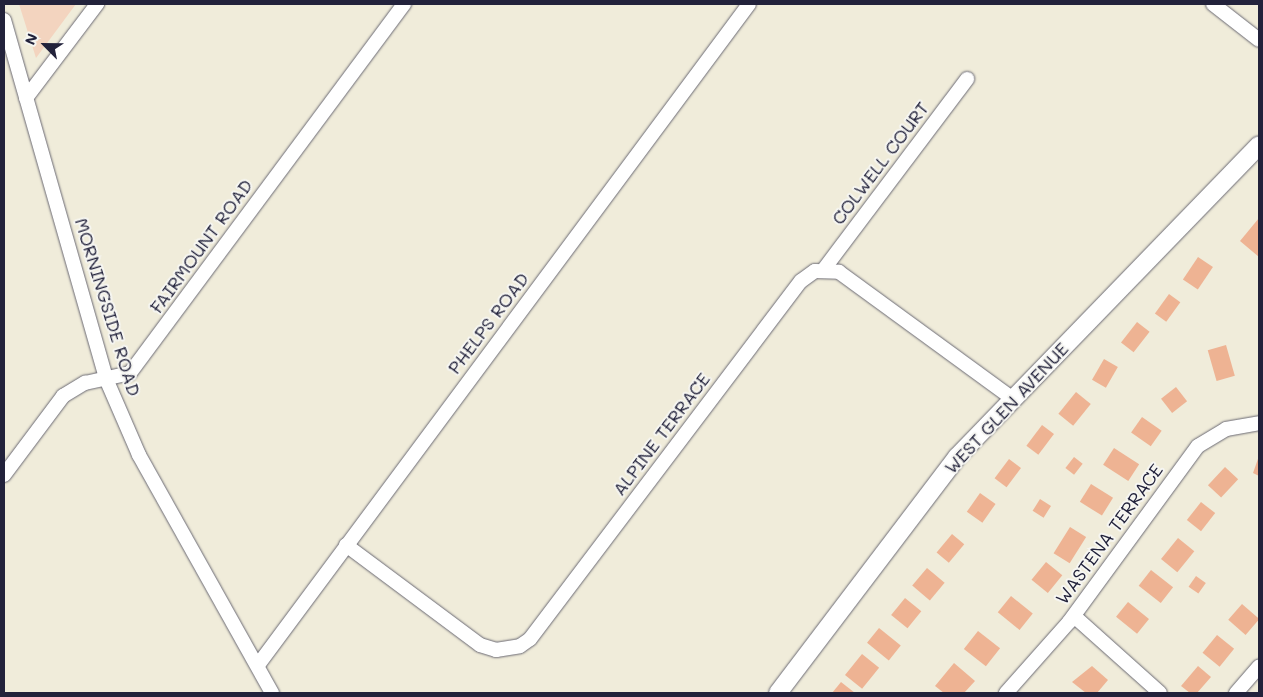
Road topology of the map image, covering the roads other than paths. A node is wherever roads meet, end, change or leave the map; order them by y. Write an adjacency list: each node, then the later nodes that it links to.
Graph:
1 (97, 4): 8 (street)
2 (404, 4): 11 (street, FAIRMOUNT ROAD)
3 (749, 4): 15 (street, PHELPS ROAD)
4 (1213, 4): 6 (street)
5 (4, 20): 8 (street, MORNINGSIDE ROAD)
6 (1259, 40)
7 (967, 79): 10 (street, COLWELL COURT)
8 (26, 98): 11 (street, MORNINGSIDE ROAD)
9 (1259, 145): 12 (street, WEST GLEN AVENUE)
10 (824, 269): 12 (street); 15 (street, ALPINE TERRACE)
11 (107, 382): 14 (street, FAIRMOUNT ROAD); 17 (street, MORNINGSIDE ROAD)
12 (1013, 399): 20 (street, WEST GLEN AVENUE)
13 (1259, 423): 16 (street, WASTENA TERRACE)
14 (4, 475)
15 (346, 545): 17 (street, PHELPS ROAD)
16 (1074, 616): 21 (street, WASTENA TERRACE); 22 (street)
17 (258, 665): 19 (street, MORNINGSIDE ROAD)
18 (1259, 667): 23 (street)
19 (272, 693)
20 (778, 693)
21 (1006, 693)
22 (1160, 693)
23 (1236, 693)

